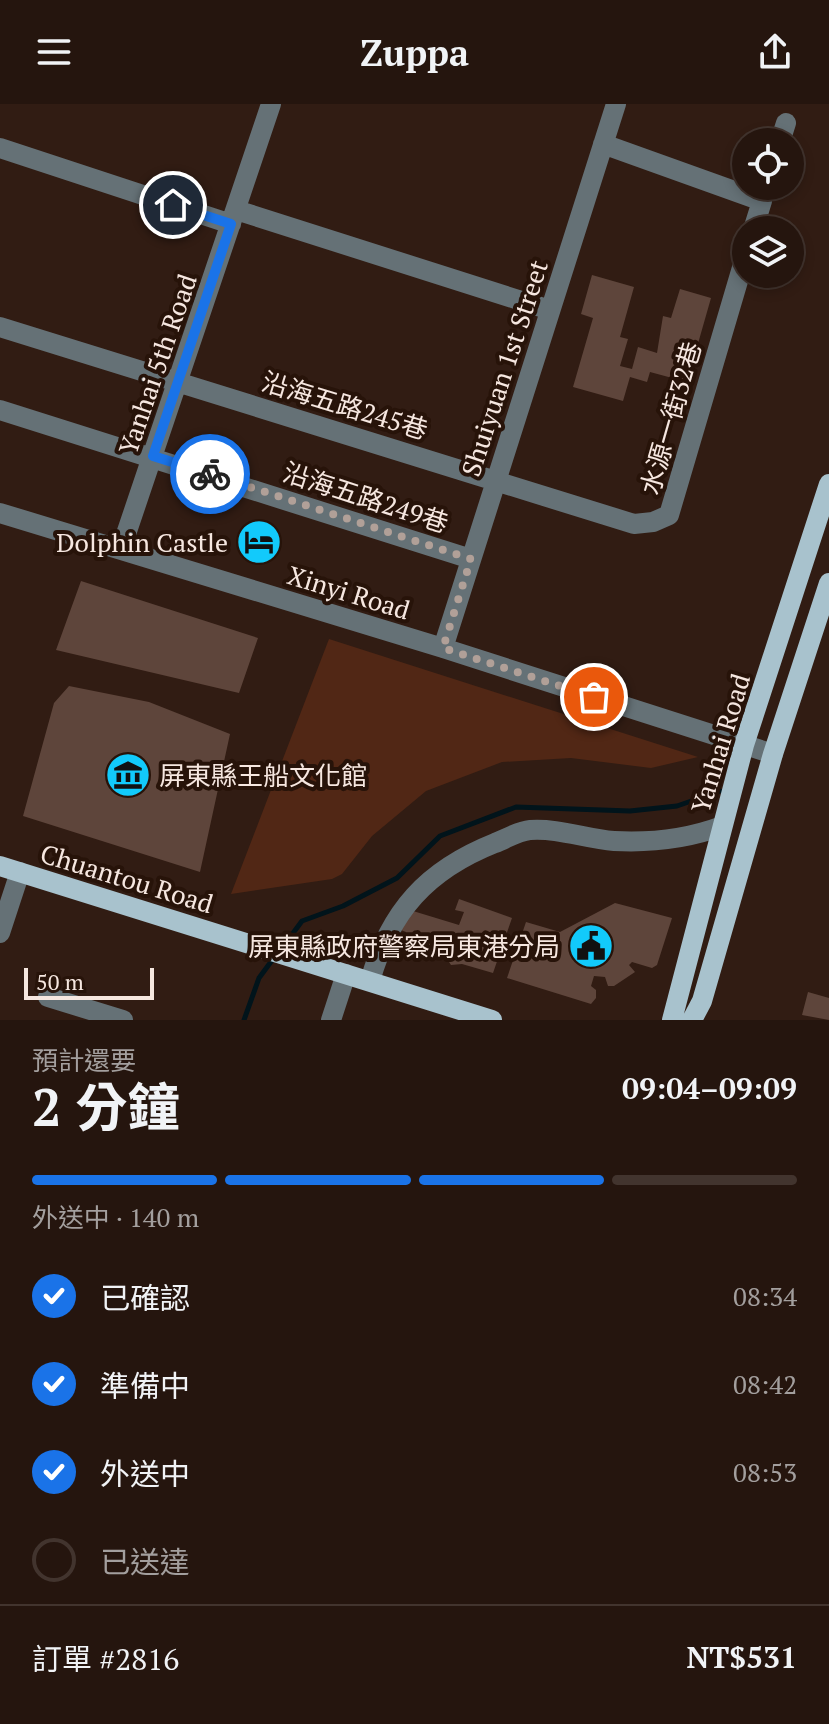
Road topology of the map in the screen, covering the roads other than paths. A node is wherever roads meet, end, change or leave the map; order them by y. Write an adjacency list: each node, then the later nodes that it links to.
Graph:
1 (271, 104): 6 (street, Yanhai 5th Road)
2 (616, 104): 3 (street, Shuiyuan 1st Street)
3 (603, 144): 5 (street); 8 (street, Shuiyuan 1st Street)
4 (0, 148): 6 (street)
5 (732, 184)
6 (233, 217): 8 (street); 10 (street, Yanhai 5th Road)
7 (736, 288): 13 (street, 水源一街32巷)
8 (550, 310): 13 (street, Shuiyuan 1st Street)
9 (0, 327): 10 (street, 沿海五路245巷)
10 (179, 381): 12 (street, Yanhai 5th Road); 13 (street, 沿海五路245巷)
11 (0, 410): 12 (street, 沿海五路249巷)
12 (153, 456): 16 (street, Yanhai 5th Road); 17 (street, 沿海五路249巷)
13 (496, 478): 17 (street, Shuiyuan 1st Street)
14 (829, 484): 20 (main road, Yanhai Road)
15 (0, 513): 16 (street, Xinyi Road)
16 (121, 549): 19 (street, Xinyi Road)
17 (471, 559): 19 (street, Shuiyuan 1st Street)
18 (829, 583): 21 (main road, Yanhai Road)
19 (443, 648): 20 (street, Xinyi Road)
20 (744, 745): 21 (street, Xinyi Road); 22 (main road, Yanhai Road)
21 (773, 754): 33 (main road, Yanhai Road)
22 (722, 826): 26 (street); 32 (main road, Yanhai Road)
23 (10, 869): 24 (street); 25 (main road, Chuantou Road)
24 (0, 933)
25 (346, 974): 26 (main road); 30 (street)
26 (370, 981): 31 (main road)
27 (48, 997): 28 (street)
28 (86, 1014): 29 (street)
29 (123, 1020)
30 (331, 1020)
31 (492, 1020)
32 (672, 1020)
33 (692, 1020)

